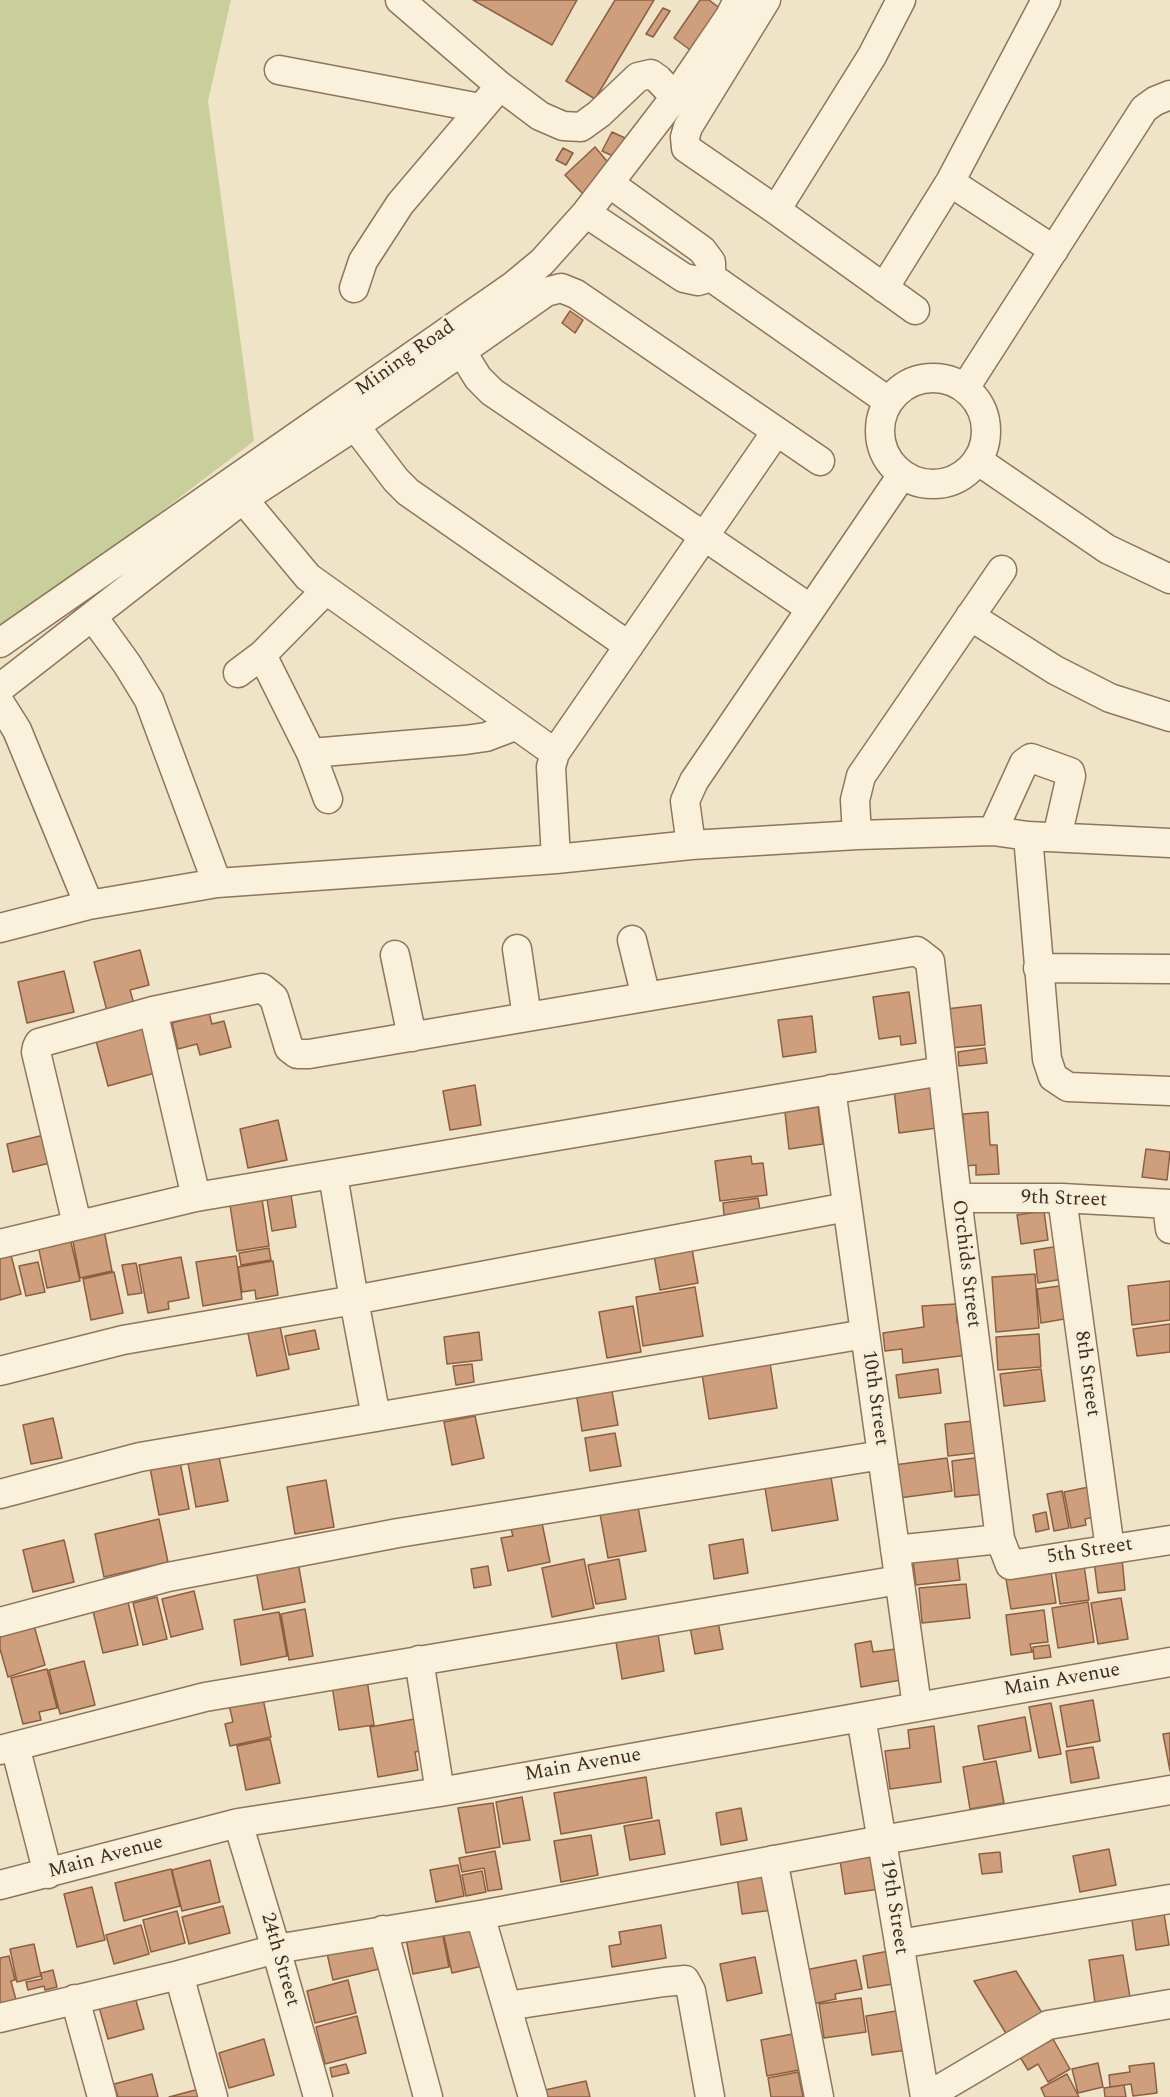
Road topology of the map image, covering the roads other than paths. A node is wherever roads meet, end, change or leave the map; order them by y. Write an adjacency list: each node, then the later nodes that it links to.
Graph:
1 (400, 0): 7 (street)
2 (738, 0): 9 (street, Mining Road)
3 (766, 0): 13 (street)
4 (901, 0): 13 (street)
5 (1046, 0): 11 (street)
6 (279, 70): 10 (street)
7 (500, 86): 9 (street); 10 (street)
8 (1170, 95): 17 (street)
9 (675, 98): 12 (street, Mining Road)
10 (480, 108): 19 (street)
11 (950, 182): 17 (street); 20 (street)
12 (609, 183): 14 (street, Mining Road); 15 (street)
13 (776, 210): 20 (street)
14 (586, 213): 16 (street); 38 (street, Mining Road)
15 (654, 217): 16 (street); 18 (street)
16 (634, 245): 18 (street)
17 (1054, 250): 23 (street)
18 (711, 277): 24 (street)
19 (354, 288)
20 (884, 288): 21 (street)
21 (915, 310)
22 (462, 352): 25 (street); 26 (street); 31 (street)
23 (965, 388): 24 (street); 27 (street)
24 (888, 401): 29 (street)
25 (355, 426): 30 (street); 39 (street)
26 (776, 432): 28 (street); 31 (street)
27 (977, 460): 29 (street); 33 (street)
28 (820, 461)
29 (902, 475): 35 (street)
30 (243, 500): 34 (street); 37 (street)
31 (704, 537): 35 (street); 39 (street)
32 (1002, 570): 36 (street)
33 (1170, 579)
34 (325, 591): 40 (street); 45 (street)
35 (811, 609): 54 (street)
36 (970, 616): 44 (street); 50 (street)
37 (93, 617): 42 (street); 56 (street)
38 (0, 642)
39 (628, 646): 47 (street)
40 (262, 655): 41 (street); 46 (street)
41 (238, 673)
42 (0, 688)
43 (0, 703): 57 (street)
44 (1170, 717)
45 (515, 726): 46 (street); 47 (street)
46 (311, 753): 48 (street)
47 (555, 753): 55 (street)
48 (328, 799)
49 (993, 831): 50 (street); 51 (street); 52 (street)
50 (857, 835): 54 (street)
51 (1029, 836): 52 (street); 62 (street)
52 (1057, 837): 53 (street)
53 (1170, 843)
54 (691, 845): 55 (street)
55 (556, 859): 56 (street)
56 (217, 883): 57 (street)
57 (89, 905): 58 (street)
58 (0, 928)
59 (632, 940): 64 (street)
60 (517, 949): 66 (street)
61 (395, 956): 67 (street)
62 (1038, 968): 63 (street); 70 (street)
63 (1170, 969)
64 (646, 997): 66 (street); 68 (street, Orchids Street)
65 (153, 1011): 67 (street); 72 (street); 77 (street)
66 (527, 1017): 67 (street)
67 (412, 1037)
68 (942, 1071): 69 (street); 73 (street, Orchids Street)
69 (831, 1089): 71 (street); 75 (street, 10th Street)
70 (1170, 1092)
71 (333, 1175): 72 (street); 79 (street)
72 (196, 1197): 77 (street)
73 (957, 1198): 74 (street, 9th Street); 88 (street, Orchids Street)
74 (1062, 1198): 76 (street, 9th Street); 86 (street, 8th Street)
75 (847, 1207): 79 (street); 80 (street, 10th Street)
76 (1169, 1212)
77 (77, 1224): 78 (street)
78 (0, 1244)
79 (354, 1300): 81 (street); 82 (street)
80 (865, 1334): 82 (street); 83 (street, 10th Street)
81 (0, 1371)
82 (376, 1417): 84 (street)
83 (882, 1455): 87 (street, 10th Street); 90 (street)
84 (0, 1494)
85 (1170, 1540): 86 (street, 5th Street)
86 (1110, 1549): 88 (street, 5th Street)
87 (895, 1550): 88 (street, 5th Street); 89 (street, 10th Street)
88 (1004, 1552)
89 (899, 1580): 91 (street); 93 (street, 10th Street)
90 (0, 1622)
91 (419, 1660): 95 (street); 97 (street)
92 (1170, 1662): 93 (street, Main Avenue)
93 (917, 1706): 94 (street, Main Avenue)
94 (861, 1717): 97 (street, Main Avenue); 99 (street, 19th Street)
95 (8, 1748): 101 (street)
96 (1170, 1790): 99 (street)
97 (440, 1792): 98 (street, Main Avenue)
98 (238, 1823): 101 (street, Main Avenue); 107 (street, 24th Street)
99 (882, 1840): 100 (street); 106 (street, 19th Street)
100 (773, 1860): 104 (street); 119 (street)
101 (48, 1874): 102 (street, Main Avenue)
102 (0, 1885)
103 (1170, 1899): 106 (street)
104 (480, 1915): 105 (street); 111 (street)
105 (383, 1930): 107 (street); 116 (street)
106 (899, 1944): 120 (street, 19th Street)
107 (276, 1949): 108 (street); 115 (street, 24th Street)
108 (179, 1975): 109 (street); 114 (street)
109 (75, 1999): 112 (street); 113 (street)
110 (1170, 2004): 120 (street)
111 (507, 2006): 117 (street); 118 (street)
112 (0, 2018)
113 (102, 2097)
114 (213, 2097)
115 (318, 2097)
116 (428, 2097)
117 (533, 2097)
118 (710, 2097)
119 (819, 2097)
120 (925, 2097)

